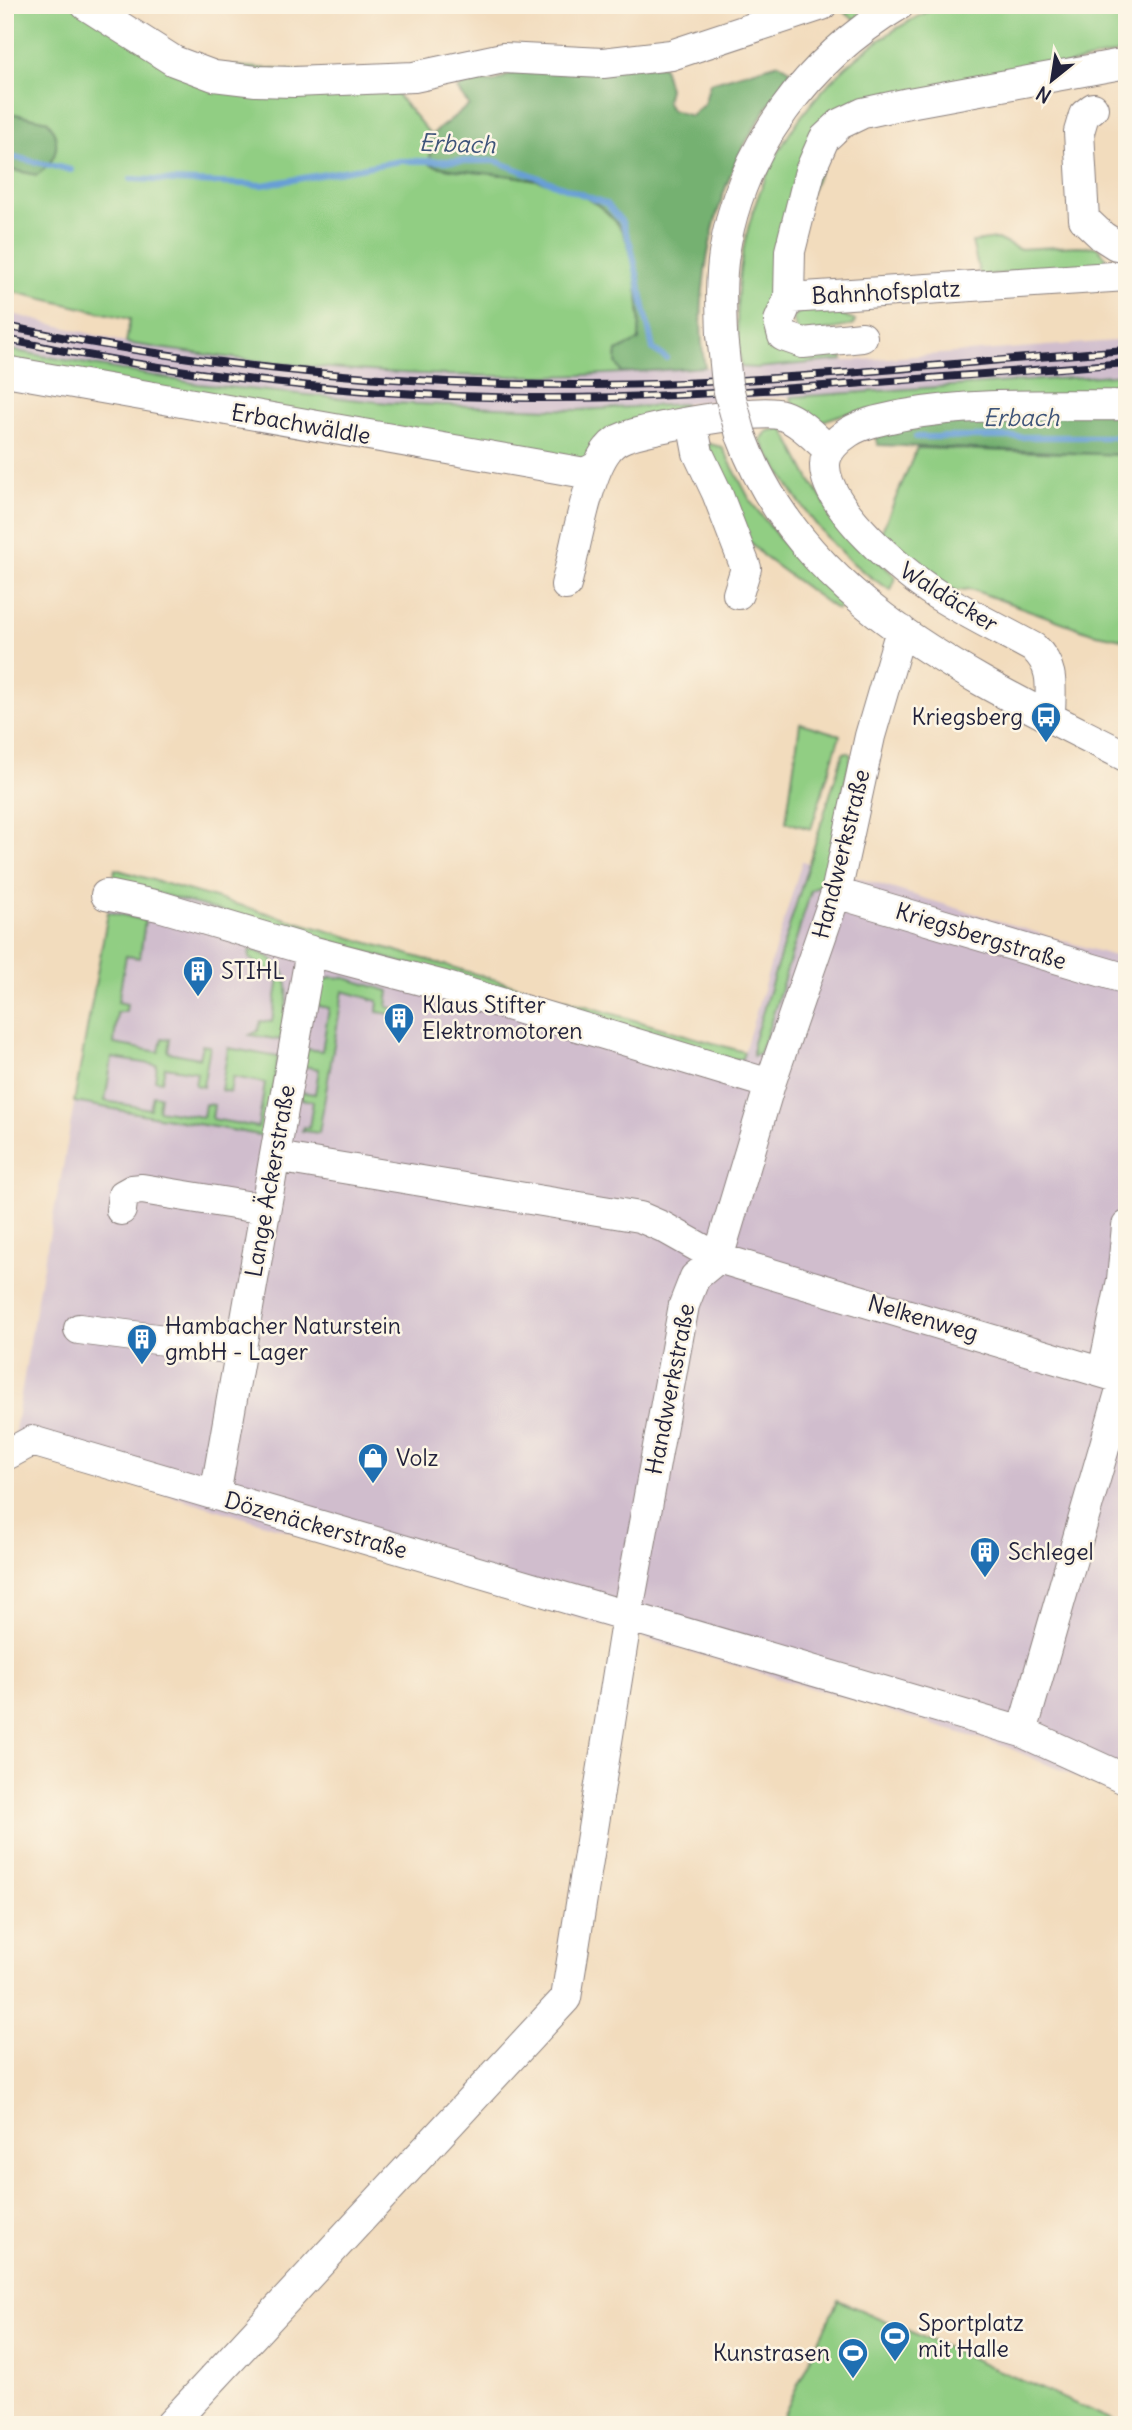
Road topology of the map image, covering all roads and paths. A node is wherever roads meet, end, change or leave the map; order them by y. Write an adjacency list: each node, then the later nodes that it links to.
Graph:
1 (86, 5): 3 (street)
2 (900, 5): 4 (street)
3 (821, 6): 4 (street)
4 (852, 36): 18 (street, bridge)
5 (1127, 63): 9 (street, Bahnhofsplatz)
6 (1093, 108): 7 (street)
7 (1121, 244): 8 (street)
8 (1124, 277): 9 (street, Bahnhofsplatz)
9 (789, 298): 10 (street)
10 (862, 337)
11 (5, 371): 15 (street, Erbachwäldle)
12 (1127, 405): 14 (street)
13 (695, 422): 14 (street); 15 (street); 17 (street)
14 (829, 450): 19 (street, Waldäcker)
15 (596, 467): 16 (street)
16 (566, 585)
17 (738, 594)
18 (901, 631): 19 (street); 21 (street, Handwerkstraße)
19 (1050, 717): 20 (street)
20 (1127, 757)
21 (836, 893): 24 (street, Kriegsbergstraße); 25 (street, Handwerkstraße)
22 (106, 895): 23 (street)
23 (311, 951): 25 (street); 26 (street, Lange Äckerstraße)
24 (1127, 979)
25 (770, 1084): 30 (street, Handwerkstraße)
26 (276, 1157): 27 (street, Lange Äckerstraße); 30 (street, Nelkenweg)
27 (265, 1209): 28 (street); 32 (street, Lange Äckerstraße)
28 (121, 1210)
29 (1127, 1226): 33 (street)
30 (718, 1258): 33 (street, Nelkenweg); 36 (street, Handwerkstraße)
31 (79, 1329): 32 (street)
32 (242, 1350): 35 (street, Lange Äckerstraße)
33 (1118, 1377): 37 (street)
34 (8, 1454): 35 (street, Dözenäckerstraße)
35 (215, 1495): 36 (street, Dözenäckerstraße)
36 (627, 1616): 37 (street); 39 (street, Handwerkstraße)
37 (1022, 1732): 38 (street)
38 (1127, 1780)
39 (170, 2425)

